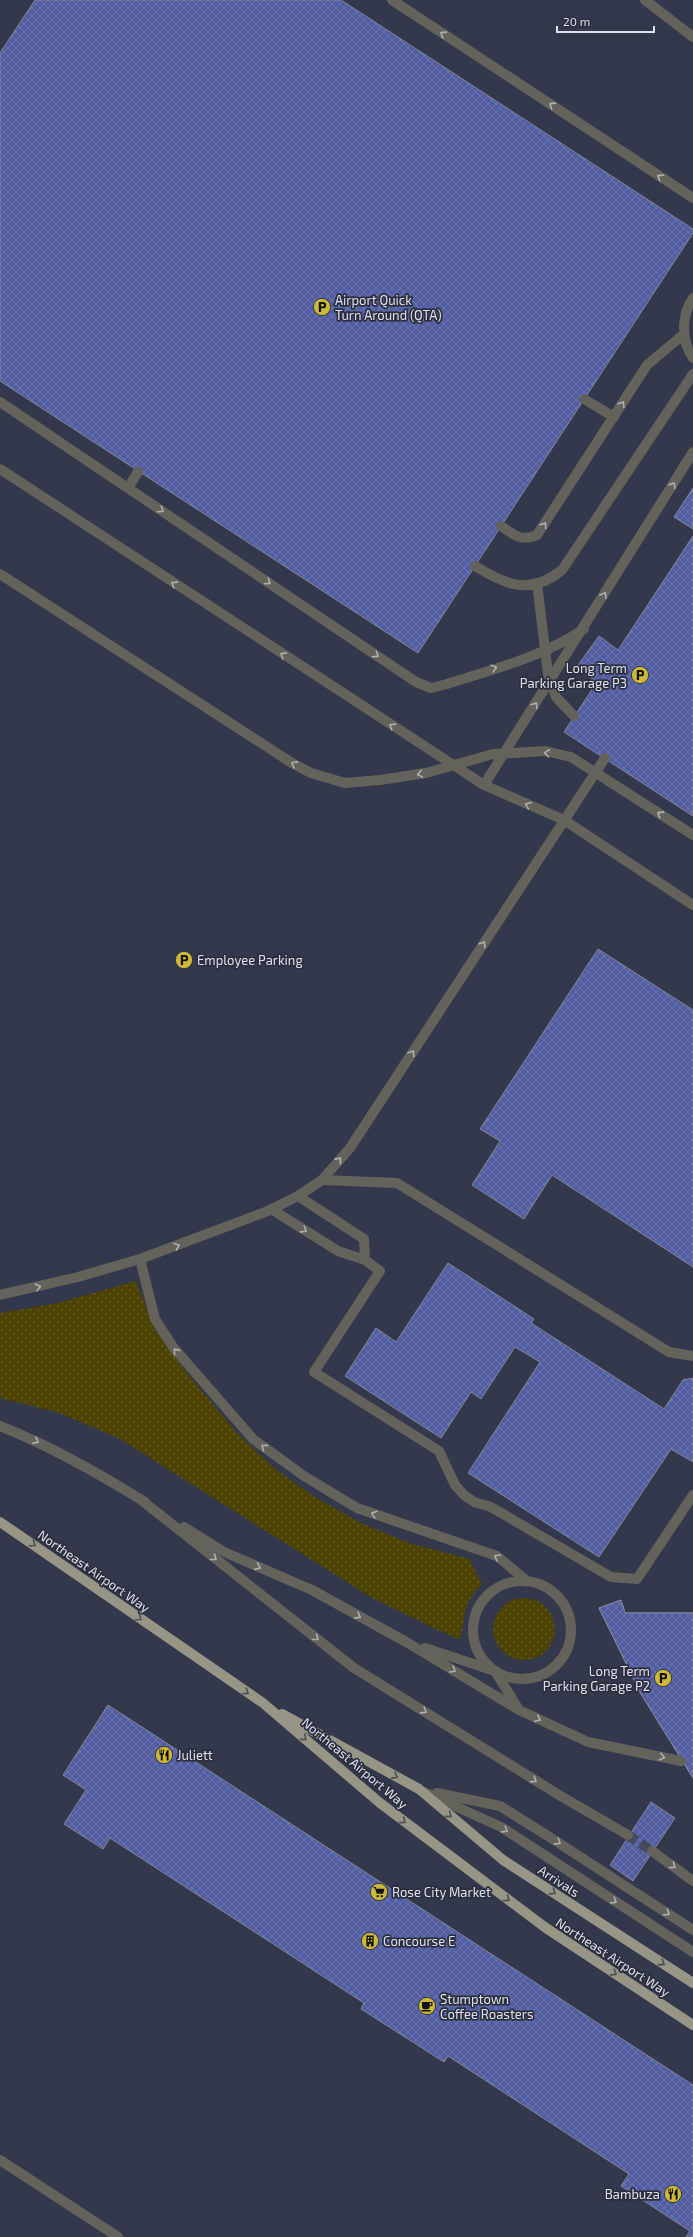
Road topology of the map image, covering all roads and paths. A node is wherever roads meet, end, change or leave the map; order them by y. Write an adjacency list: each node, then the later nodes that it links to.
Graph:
1 (392, 0): 4 (lane, one-way to 1)
2 (645, 0): 3 (lane)
3 (693, 37)
4 (693, 198)
5 (693, 298): 6 (lane)
6 (684, 334): 7 (lane); 11 (lane, one-way to 6)
7 (693, 358)
8 (693, 374): 19 (lane)
9 (584, 399): 11 (lane)
10 (0, 402): 15 (lane)
11 (614, 417): 16 (lane, one-way to 11)
12 (693, 452): 20 (lane, one-way to 12)
13 (0, 469): 23 (lane, one-way to 13)
14 (138, 472): 15 (lane)
15 (128, 488): 20 (lane, one-way to 20)
16 (501, 526)
17 (475, 566): 19 (lane)
18 (1, 575): 25 (lane, one-way to 18)
19 (537, 584): 21 (lane)
20 (584, 629): 23 (lane, one-way to 20)
21 (574, 716)
22 (605, 758): 24 (lane)
23 (484, 786): 24 (lane, one-way to 23)
24 (564, 820): 26 (lane); 27 (lane, one-way to 24)
25 (693, 835)
26 (693, 905)
27 (322, 1180): 28 (lane); 33 (lane)
28 (298, 1196): 29 (lane); 31 (lane)
29 (271, 1209): 30 (lane, one-way to 29); 31 (lane, one-way to 31)
30 (140, 1259): 32 (lane, one-way to 30); 38 (lane, one-way to 30)
31 (365, 1260): 35 (lane)
32 (0, 1295)
33 (693, 1356)
34 (0, 1426): 36 (lane, one-way to 36)
35 (693, 1495)
36 (140, 1499): 39 (lane, one-way to 39); 45 (lane, one-way to 45)
37 (0, 1522): 41 (main road, Northeast Airport Way, one-way to 41)
38 (527, 1581): 40 (lane); 40 (lane)
39 (408, 1643): 40 (lane); 42 (lane, one-way to 42)
40 (495, 1672): 42 (lane)
41 (263, 1703): 44 (main road, Arrivals, one-way to 44); 51 (main road, Northeast Airport Way, one-way to 51)
42 (519, 1710): 43 (lane, one-way to 43)
43 (681, 1762)
44 (419, 1790): 48 (lane, one-way to 48); 49 (lane, Arrivals, one-way to 49); 50 (main road, Arrivals, one-way to 50)
45 (628, 1835)
46 (652, 1851): 47 (lane, one-way to 47)
47 (693, 1881)
48 (693, 1930)
49 (693, 1952)
50 (693, 1983)
51 (693, 2025)
52 (0, 2160): 53 (lane)
53 (118, 2237)

